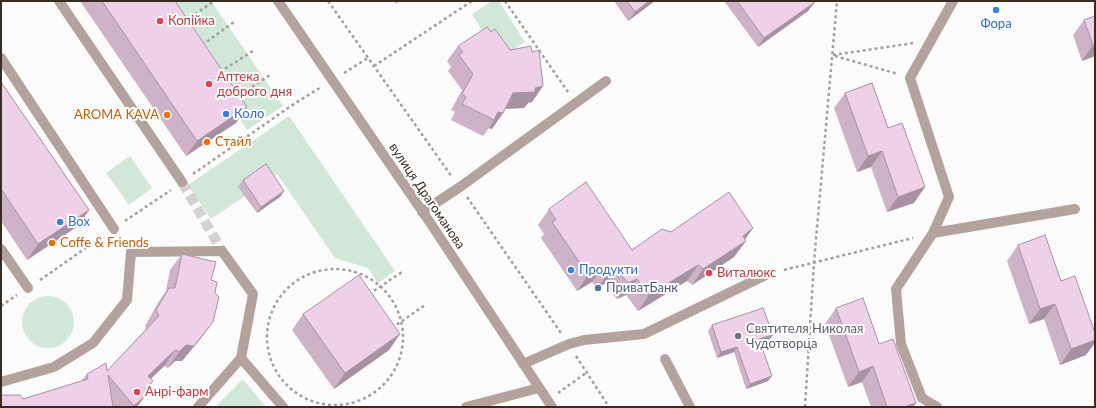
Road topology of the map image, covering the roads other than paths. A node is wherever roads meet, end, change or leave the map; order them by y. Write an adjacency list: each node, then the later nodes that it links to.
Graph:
1 (59, 1): 6 (street)
2 (278, 1): 8 (street, вулиця Драгоманова)
3 (953, 1): 10 (street)
4 (1, 58): 9 (street)
5 (606, 81): 8 (street)
6 (182, 182)
7 (1075, 208): 10 (street)
8 (422, 212): 16 (street, вулиця Драгоманова)
9 (114, 229)
10 (933, 233): 24 (street)
11 (1, 249): 13 (street)
12 (770, 273): 16 (street)
13 (28, 288)
14 (241, 358): 17 (street); 20 (street); 21 (street)
15 (665, 359): 23 (street)
16 (523, 364): 18 (street, вулиця Драгоманова)
17 (1, 382)
18 (539, 388): 19 (street, вулиця Драгоманова); 22 (street)
19 (550, 403)
20 (198, 407)
21 (283, 407)
22 (466, 407)
23 (690, 407)
24 (937, 407)

